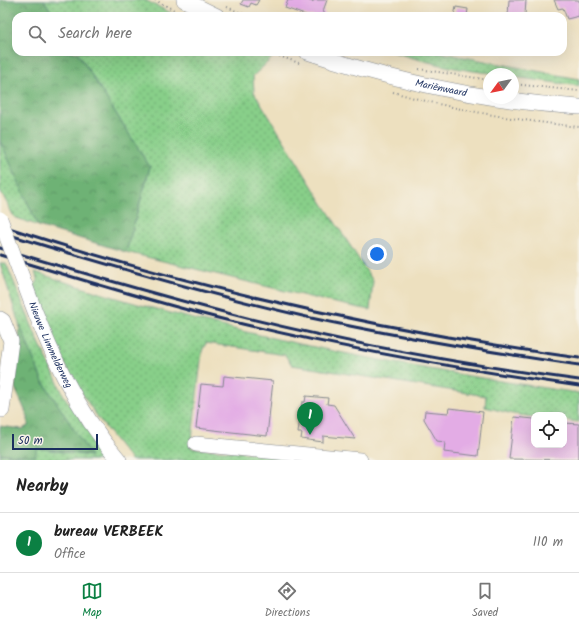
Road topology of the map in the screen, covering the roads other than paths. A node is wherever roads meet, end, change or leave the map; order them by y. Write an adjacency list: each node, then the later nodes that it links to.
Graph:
1 (183, 7): 2 (street)
2 (221, 11)
3 (321, 56): 4 (street, Mariënwaard)
4 (579, 107)
5 (0, 219): 9 (street, Nieuwe Limmelderweg, bridge)
6 (0, 319): 7 (street)
7 (0, 410)
8 (196, 444): 10 (street)
9 (119, 460)
10 (360, 460)

